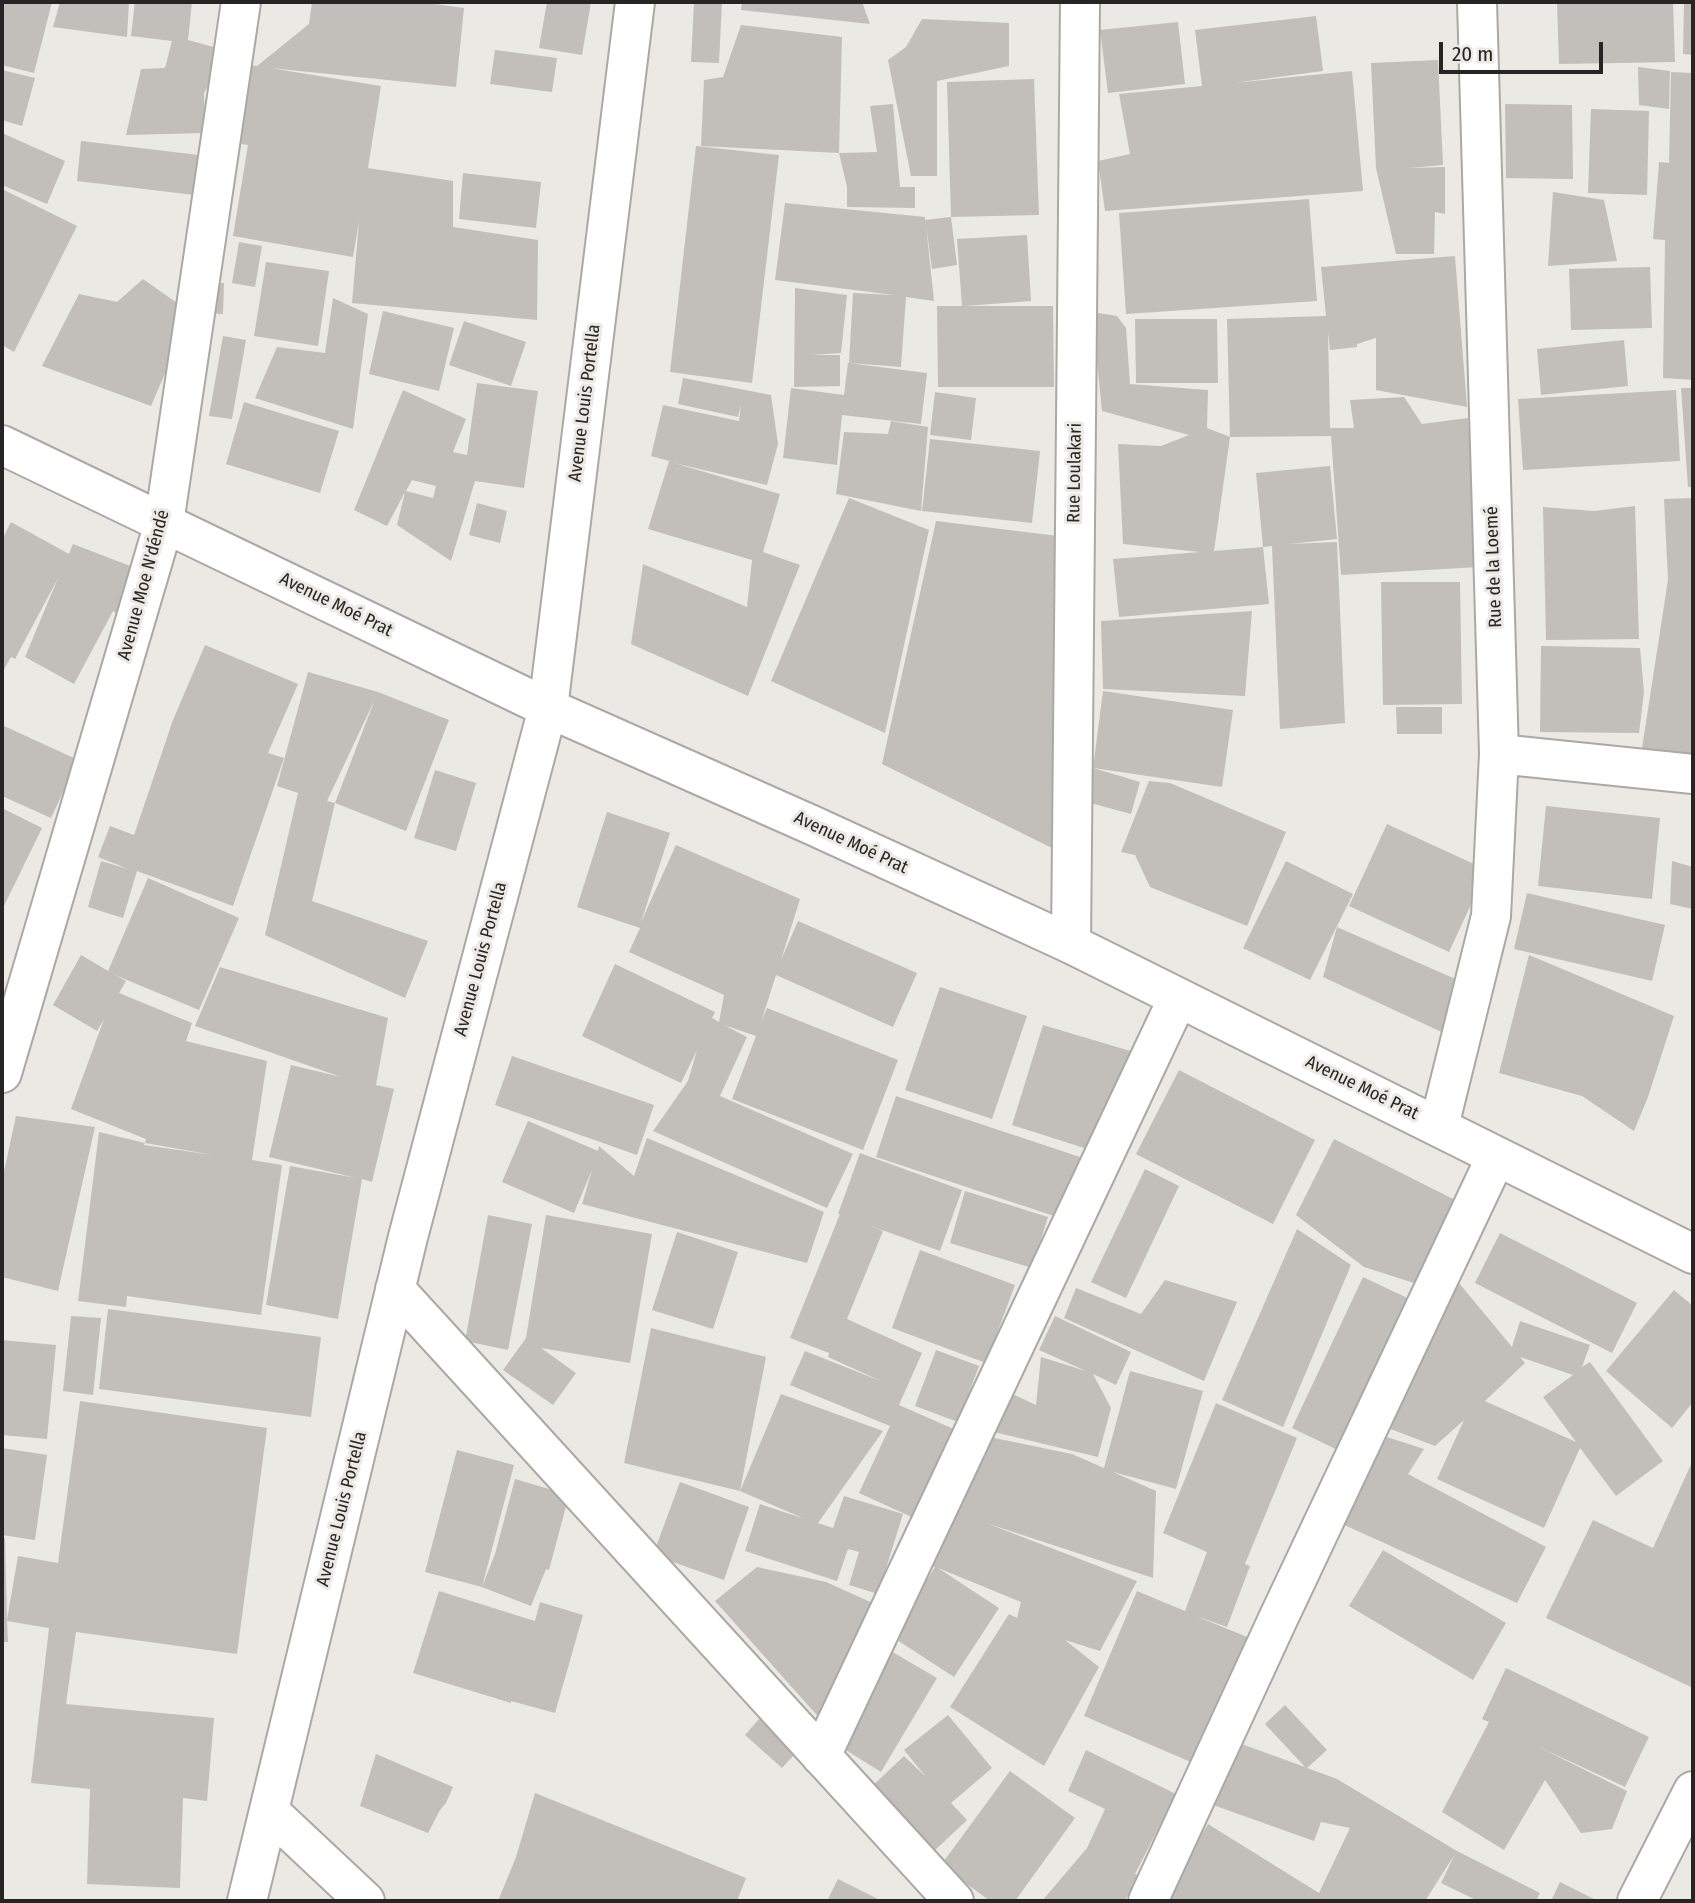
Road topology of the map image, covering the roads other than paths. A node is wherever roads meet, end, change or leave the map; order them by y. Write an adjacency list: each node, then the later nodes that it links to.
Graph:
1 (241, 2): 6 (street, Avenue Moe N'déndé)
2 (635, 2): 7 (street, Avenue Louis Portella)
3 (1080, 2): 10 (street, Rue Loulakari)
4 (1477, 2): 8 (street, Rue de la Loemé)
5 (2, 445): 6 (street, Avenue Moé Prat)
6 (164, 523): 7 (street, Avenue Moé Prat); 12 (street, Avenue Moe N'déndé)
7 (548, 708): 10 (street, Avenue Moé Prat); 16 (street, Avenue Louis Portella)
8 (1499, 754): 9 (street); 13 (street, Rue de la Loemé)
9 (1693, 774)
10 (1071, 944): 11 (street, Avenue Moé Prat)
11 (1178, 998): 13 (street, Avenue Moé Prat); 17 (street)
12 (2, 1073)
13 (1439, 1126): 14 (street, Avenue Moé Prat)
14 (1496, 1157): 15 (street, Avenue Moé Prat); 23 (street)
15 (1693, 1254)
16 (396, 1289): 17 (street); 19 (street, Avenue Louis Portella)
17 (821, 1756): 22 (street)
18 (1693, 1791): 24 (street)
19 (269, 1811): 20 (street, Avenue Louis Portella); 21 (street)
20 (247, 1901)
21 (365, 1901)
22 (954, 1901)
23 (1148, 1901)
24 (1637, 1901)

